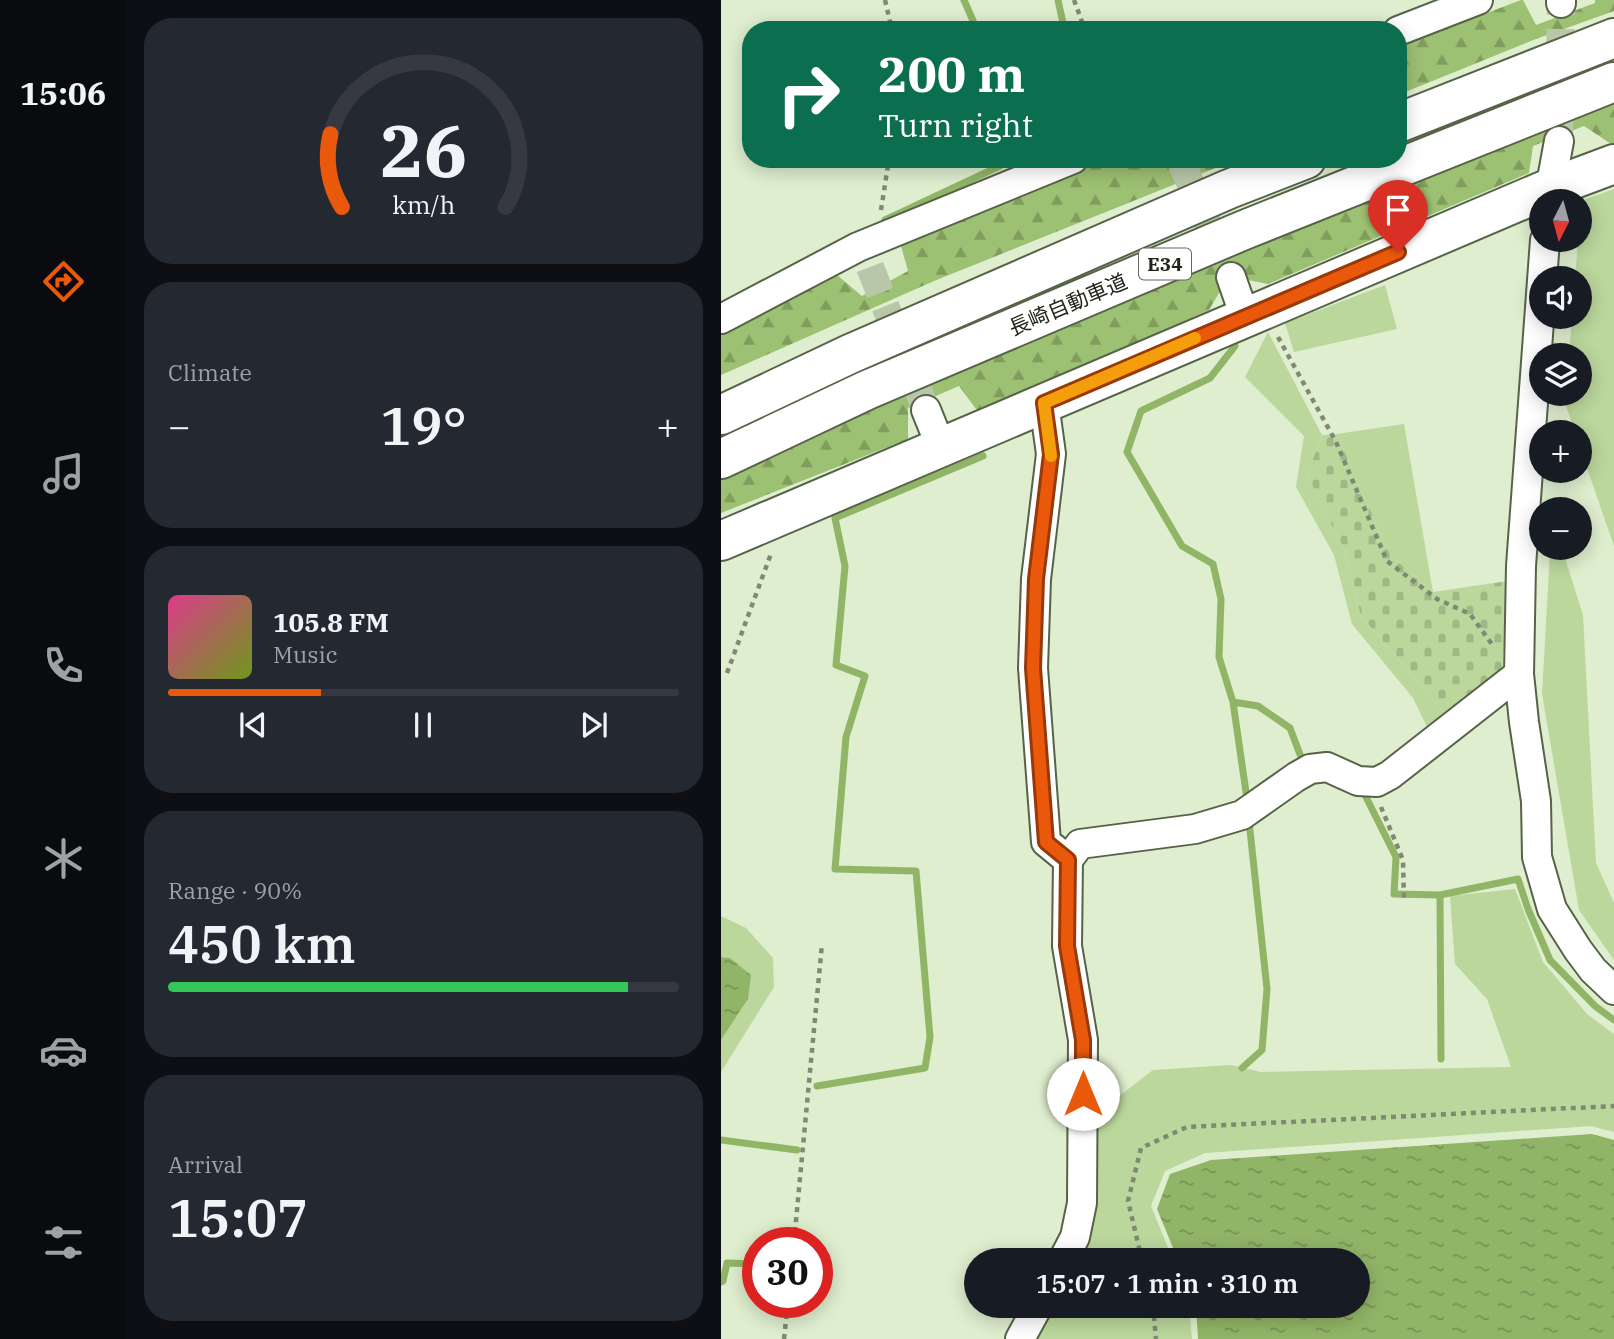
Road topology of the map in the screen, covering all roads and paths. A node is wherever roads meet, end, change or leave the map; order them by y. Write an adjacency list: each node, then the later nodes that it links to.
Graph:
1 (885, 0): 4 (path)
2 (1074, 0): 5 (path)
3 (1478, 0): 6 (street)
4 (890, 21)
5 (1082, 21)
6 (1407, 28)
7 (1614, 38): 9 (main road)
8 (1614, 82): 12 (main road, 長崎自動車道 / E34)
9 (1407, 119)
10 (1559, 141): 17 (street)
11 (1614, 164): 18 (main road)
12 (1407, 165)
13 (887, 168): 20 (path)
14 (1053, 168): 20 (street)
15 (1284, 168): 27 (main road, 長崎自動車道 / E34)
16 (1400, 168): 29 (main road, 長崎自動車道 / E34)
17 (1550, 189)
18 (1560, 189)
19 (1529, 202): 23 (main road)
20 (868, 251): 24 (street)
21 (1544, 252): 33 (street)
22 (1231, 277): 23 (street)
23 (1245, 317): 25 (main road); 33 (path)
24 (721, 318)
25 (1044, 403): 28 (main road); 35 (street)
26 (926, 410): 28 (street)
27 (721, 415)
28 (941, 447): 30 (main road)
29 (721, 458)
30 (773, 519): 31 (main road); 32 (path)
31 (721, 541)
32 (727, 673)
33 (1519, 674): 34 (street); 38 (street)
34 (1377, 782): 35 (street); 36 (path)
35 (1068, 860): 41 (street)
36 (1404, 900)
37 (822, 944): 40 (path)
38 (1614, 990)
39 (1614, 1106): 42 (path)
40 (794, 1227)
41 (1069, 1248)
42 (1139, 1248)
43 (786, 1318): 46 (path)
44 (1031, 1318): 47 (street)
45 (1154, 1318): 48 (path)
46 (784, 1339)
47 (1020, 1339)
48 (1156, 1339)

